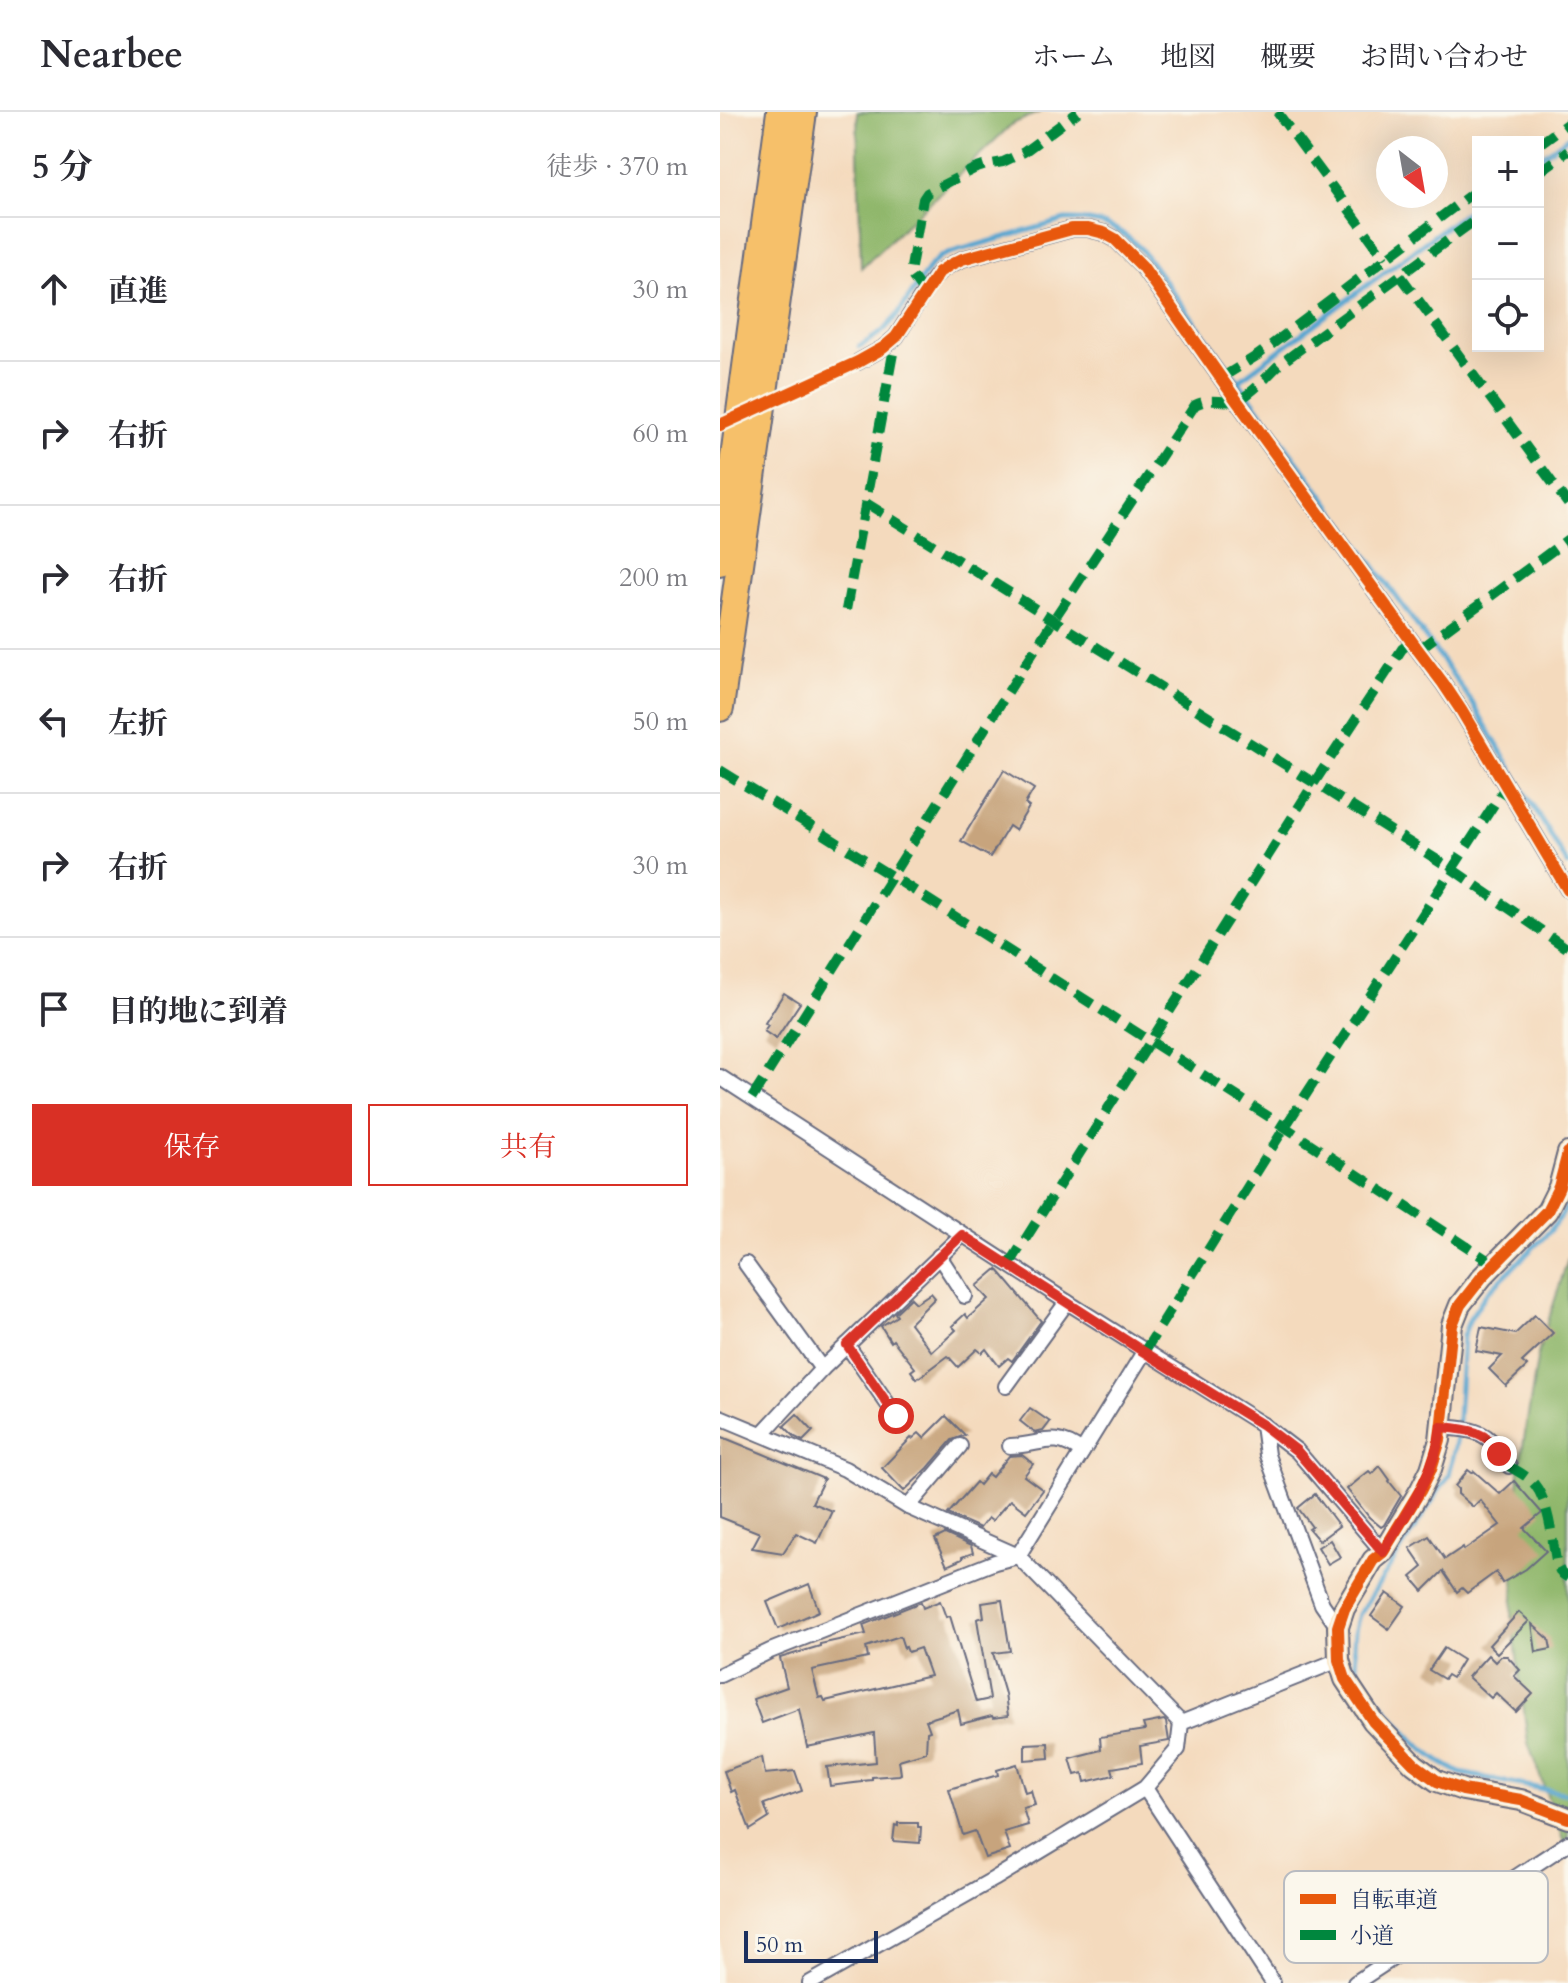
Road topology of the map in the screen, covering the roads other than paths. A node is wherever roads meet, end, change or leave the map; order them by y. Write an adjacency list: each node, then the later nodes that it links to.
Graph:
1 (780, 112): 4 (highway)
2 (803, 112): 5 (highway)
3 (858, 362): 6 (street)
4 (720, 562)
5 (720, 708)
6 (1568, 890)
7 (720, 1077): 9 (street)
8 (1568, 1153): 21 (street)
9 (962, 1235): 10 (street); 13 (street)
10 (939, 1256): 12 (street); 14 (street)
11 (746, 1264): 16 (street)
12 (965, 1296)
13 (1067, 1302): 15 (street); 17 (street)
14 (847, 1345): 16 (street); 18 (street)
15 (1144, 1352): 20 (street); 25 (street)
16 (822, 1369): 22 (street)
17 (1006, 1386)
18 (896, 1416)
19 (720, 1417): 22 (street)
20 (1263, 1425): 28 (street); 30 (street)
21 (1451, 1428): 26 (street); 28 (street)
22 (762, 1434): 27 (street)
23 (960, 1446): 27 (street)
24 (1010, 1446): 25 (street)
25 (1082, 1452): 29 (street)
26 (1509, 1466)
27 (908, 1507): 29 (street)
28 (1383, 1552): 30 (street)
29 (1018, 1556): 32 (street); 33 (street)
30 (1338, 1627): 31 (street)
31 (1339, 1660): 33 (street); 35 (street)
32 (720, 1675)
33 (1181, 1723): 34 (street)
34 (1145, 1788): 39 (street); 40 (street)
35 (1568, 1818)
36 (1568, 1843): 37 (street)
37 (1525, 1871)
38 (1385, 1963): 41 (street)
39 (810, 1983)
40 (1273, 1983)
41 (1355, 1983)

